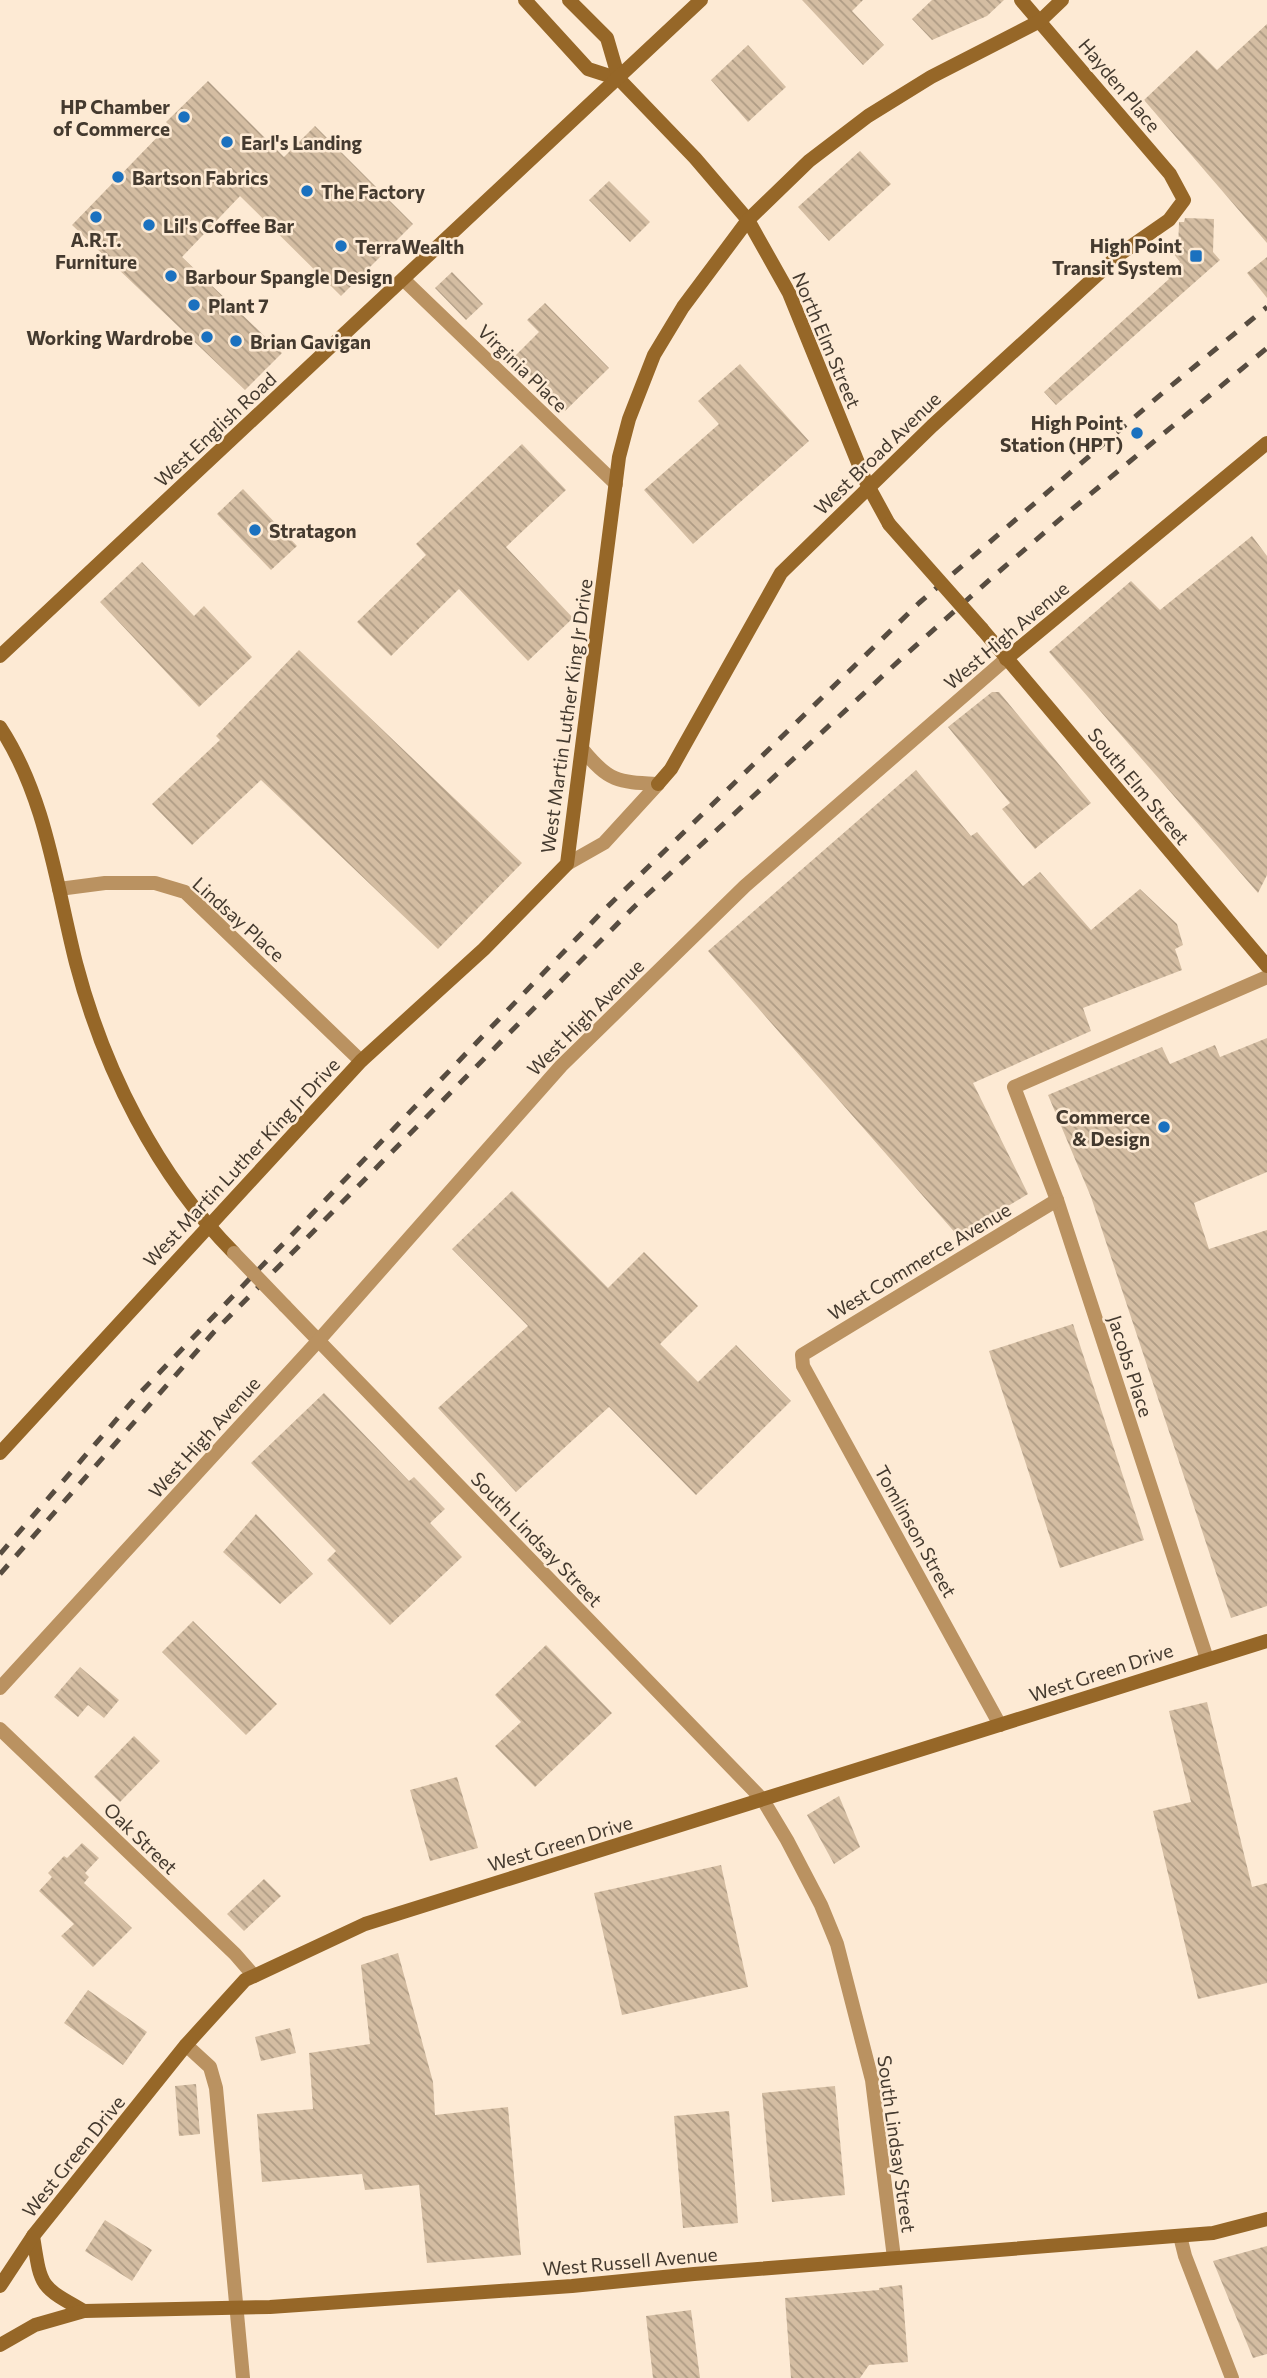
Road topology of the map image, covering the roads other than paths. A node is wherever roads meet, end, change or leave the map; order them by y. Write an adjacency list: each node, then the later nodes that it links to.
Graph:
1 (525, 0): 7 (main road, North Elm Street)
2 (569, 0): 7 (main road, North Elm Street)
3 (701, 0): 7 (main road, West English Road)
4 (1021, 0): 6 (main road, Hayden Place)
5 (1062, 0): 6 (main road, West Martin Luther King Jr Drive)
6 (1040, 21): 8 (main road, Hayden Place); 9 (main road, West Martin Luther King Jr Drive)
7 (619, 79): 9 (main road, North Elm Street); 10 (main road, West English Road)
8 (1184, 200): 13 (main road, West Broad Avenue)
9 (748, 220): 12 (main road, West Martin Luther King Jr Drive); 13 (main road, North Elm Street)
10 (404, 280): 12 (street, Virginia Place); 15 (main road, West English Road)
11 (1267, 443): 16 (main road, West High Avenue)
12 (616, 484): 18 (main road, West Martin Luther King Jr Drive)
13 (869, 488): 14 (main road, North Elm Street, bridge); 19 (main road, West Broad Avenue)
14 (982, 629): 16 (main road, South Elm Street)
15 (0, 656)
16 (1006, 659): 22 (main road, South Elm Street); 28 (street, West High Avenue)
17 (0, 727): 21 (main road, South Lindsay Street)
18 (583, 750): 19 (street); 20 (main road, West Martin Luther King Jr Drive)
19 (658, 784): 20 (street, West Broad Avenue)
20 (567, 864): 24 (main road, West Martin Luther King Jr Drive)
21 (59, 888): 24 (street, Lindsay Place); 26 (main road, South Lindsay Street)
22 (1267, 966)
23 (1267, 977): 25 (street, Jacobs Place)
24 (361, 1060): 26 (main road, West Martin Luther King Jr Drive)
25 (1057, 1200): 29 (street, West Commerce Avenue); 32 (street, Jacobs Place)
26 (207, 1226): 27 (main road, South Lindsay Street); 30 (main road, West Martin Luther King Jr Drive)
27 (234, 1254): 28 (street, South Lindsay Street, bridge)
28 (319, 1340): 33 (street, West High Avenue); 36 (street, South Lindsay Street)
29 (802, 1356): 34 (street, Tomlinson Street)
30 (0, 1452)
31 (1267, 1641): 32 (main road, West Green Drive)
32 (1207, 1659): 34 (main road, West Green Drive)
33 (0, 1688)
34 (1000, 1725): 36 (main road, West Green Drive)
35 (0, 1729): 37 (street, Oak Street)
36 (763, 1800): 37 (main road, West Green Drive); 42 (street, South Lindsay Street)
37 (254, 1976): 38 (main road, West Green Drive)
38 (186, 2045): 40 (main road, West Green Drive); 44 (street)
39 (1267, 2219): 41 (main road, West Russell Avenue)
40 (33, 2236): 43 (main road, West Green Drive); 45 (main road)
41 (1180, 2236): 42 (main road, West Russell Avenue); 48 (street)
42 (894, 2258): 44 (main road, West Russell Avenue)
43 (0, 2286)
44 (236, 2307): 45 (main road, West Russell Avenue); 47 (street)
45 (84, 2311): 46 (main road, West Russell Avenue)
46 (0, 2345)
47 (243, 2378)
48 (1232, 2378)

